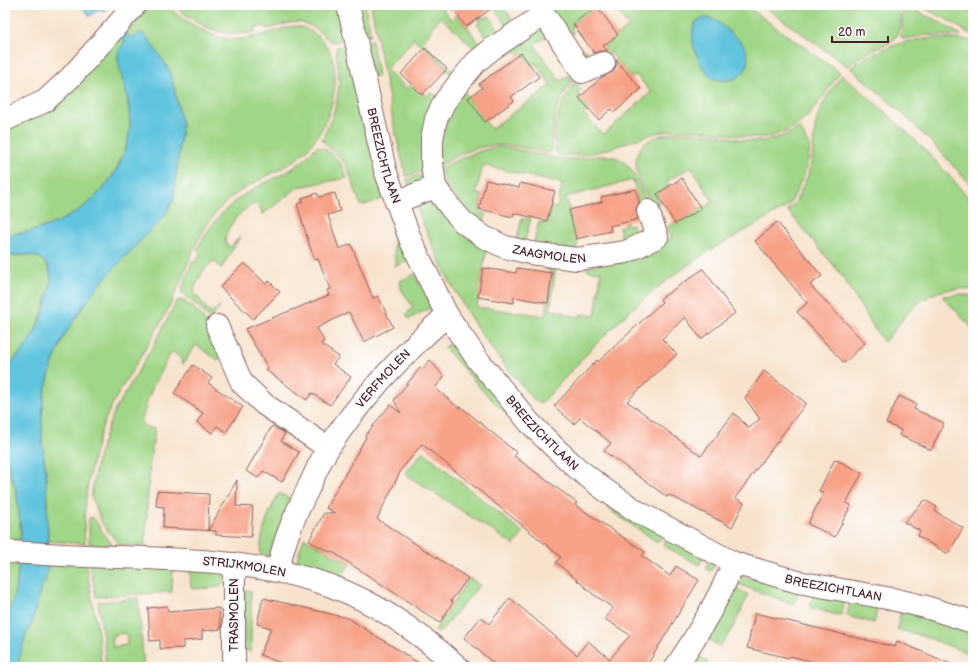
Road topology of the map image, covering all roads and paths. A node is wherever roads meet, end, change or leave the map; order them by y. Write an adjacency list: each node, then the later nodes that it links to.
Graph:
1 (135, 5): 4 (street)
2 (348, 5): 6 (street, BREEZICHTLAAN)
3 (604, 63): 5 (street, ZAAGMOLEN)
4 (5, 120)
5 (435, 187): 6 (street); 7 (street, ZAAGMOLEN)
6 (396, 202): 8 (street, BREEZICHTLAAN)
7 (648, 211)
8 (447, 315): 10 (street, VERFMOLEN); 12 (street, BREEZICHTLAAN)
9 (217, 326): 10 (street)
10 (328, 448): 14 (street, VERFMOLEN)
11 (5, 552): 13 (street, STRIJKMOLEN)
12 (734, 563): 15 (street, BREEZICHTLAAN); 18 (street)
13 (234, 564): 14 (street, STRIJKMOLEN); 17 (street, TRASMOLEN)
14 (278, 571): 16 (street, STRIJKMOLEN)
15 (973, 622)
16 (449, 664)
17 (234, 667)
18 (676, 667)

